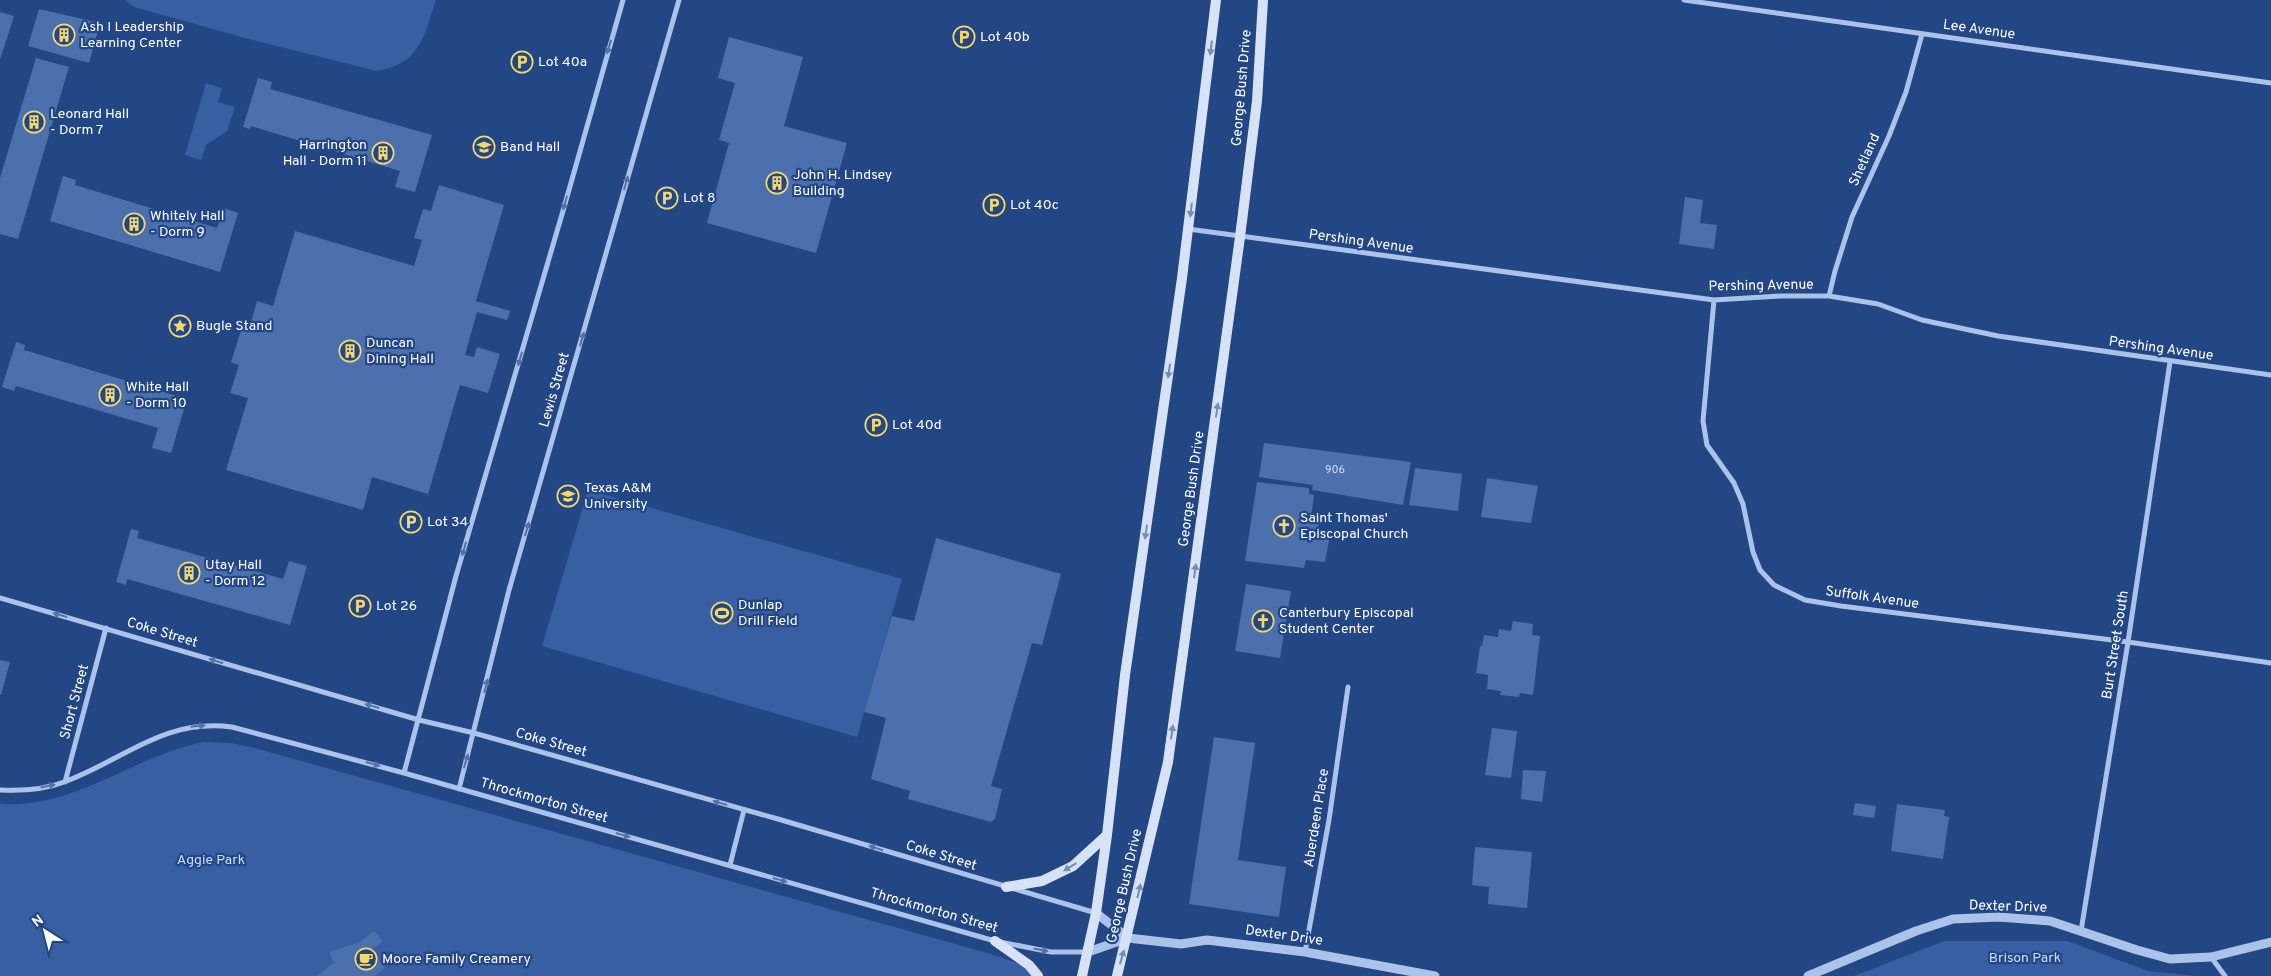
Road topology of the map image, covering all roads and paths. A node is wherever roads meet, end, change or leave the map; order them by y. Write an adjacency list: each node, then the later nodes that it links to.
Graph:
1 (623, 0): 19 (street, one-way to 19)
2 (679, 0): 20 (street, Lewis Street, one-way to 2)
3 (1216, 0): 8 (main road, George Bush Drive, one-way to 8)
4 (1263, 0): 9 (main road, George Bush Drive)
5 (1684, 0): 6 (street, Lee Avenue)
6 (1922, 34): 7 (street, Lee Avenue); 10 (street, Shetland)
7 (2271, 83)
8 (1188, 229): 9 (street, Pershing Avenue); 26 (main road, George Bush Drive, one-way to 26)
9 (1240, 237): 11 (street, Pershing Avenue); 31 (main road, George Bush Drive, one-way to 9)
10 (1829, 296): 11 (street, Pershing Avenue); 12 (street, Pershing Avenue)
11 (1714, 300): 16 (street, Suffolk Avenue)
12 (2170, 362): 13 (street, Pershing Avenue); 16 (street, Burt Street South)
13 (2271, 375)
14 (0, 598): 15 (street, Coke Street, one-way to 14)
15 (106, 628): 19 (street, Coke Street, one-way to 15); 22 (street, Short Street)
16 (2128, 642): 17 (street, Suffolk Avenue); 30 (street, Burt Street South)
17 (2271, 663)
18 (1348, 687): 35 (street, Aberdeen Place)
19 (419, 720): 20 (street, Coke Street); 21 (street)
20 (474, 733): 23 (street, Lewis Street, one-way to 20); 25 (street, Coke Street, one-way to 20)
21 (404, 773): 22 (street, Throckmorton Street, one-way to 21); 23 (street, Throckmorton Street)
22 (65, 782): 24 (street, Throckmorton Street, one-way to 22)
23 (459, 789): 27 (street, Throckmorton Street, one-way to 27)
24 (0, 790)
25 (744, 810): 27 (street); 28 (street, Coke Street, one-way to 25)
26 (1107, 835): 28 (main road, one-way to 28); 29 (main road, George Bush Drive)
27 (730, 866): 32 (street, Throckmorton Street, one-way to 32)
28 (1006, 887): 29 (street, Coke Street)
29 (1096, 914): 31 (street); 34 (main road, George Bush Drive)
30 (2081, 931): 36 (street, Dexter Drive); 41 (street, Dexter Drive)
31 (1128, 938): 34 (street); 35 (street, Dexter Drive); 39 (main road, George Bush Drive, one-way to 31)
32 (995, 941): 34 (street, Throckmorton Street, one-way to 34); 37 (main road)
33 (2271, 942): 36 (street, Dexter Drive)
34 (1088, 952): 38 (main road, George Bush Drive)
35 (1306, 952): 40 (street, Dexter Drive)
36 (2211, 957): 42 (street)
37 (1038, 976)
38 (1082, 976)
39 (1117, 976)
40 (1435, 976)
41 (1808, 976)
42 (2225, 976)

